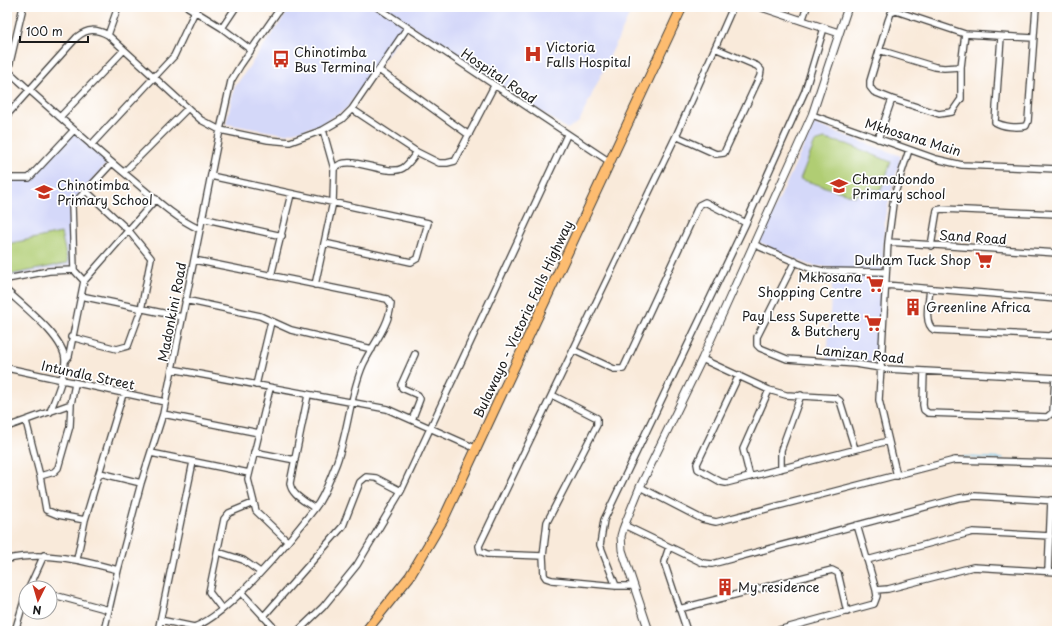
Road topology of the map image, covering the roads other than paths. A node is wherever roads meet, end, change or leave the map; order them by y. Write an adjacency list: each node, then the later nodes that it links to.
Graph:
1 (23, 7): 29 (street)
2 (118, 7): 20 (street)
3 (188, 7): 13 (street)
4 (236, 7): 15 (street)
5 (282, 7): 25 (street, Madonkini Road)
6 (377, 7): 16 (street, Hospital Road)
7 (682, 7): 49 (highway, Bulawayo - Victoria Falls Highway)
8 (733, 7): 23 (street)
9 (761, 7): 14 (street)
10 (807, 7): 14 (street)
11 (848, 7): 18 (street)
12 (1036, 7): 22 (street)
13 (196, 9): 15 (street); 30 (street)
14 (802, 21): 17 (street)
15 (222, 28): 25 (street)
16 (408, 28): 28 (street); 31 (street, Hospital Road)
17 (824, 28): 18 (street); 62 (street)
18 (839, 33): 37 (street)
19 (965, 34): 21 (street); 26 (street); 27 (street)
20 (108, 35): 24 (street); 32 (street)
21 (1001, 37): 22 (street); 22 (street)
22 (1033, 38)
23 (715, 48): 44 (street); 44 (street)
24 (124, 50): 30 (street); 38 (street)
25 (251, 50): 39 (street, Madonkini Road)
26 (879, 50): 27 (street); 33 (street)
27 (962, 67): 33 (street)
28 (379, 70): 35 (street); 42 (street)
29 (8, 71): 32 (street)
30 (154, 76): 34 (street); 46 (street)
31 (494, 86): 42 (street); 43 (street, Hospital Road)
32 (30, 90): 36 (street); 38 (street)
33 (892, 99): 45 (street)
34 (188, 108): 39 (street); 53 (street)
35 (352, 109): 40 (street); 48 (street)
36 (7, 115)
37 (812, 116): 45 (street, Mkhosana Main); 68 (street)
38 (60, 117): 41 (street)
39 (220, 130): 40 (street); 54 (street, Madonkini Road)
40 (323, 130): 51 (street)
41 (73, 131): 46 (street); 55 (street)
42 (469, 135): 48 (street)
43 (567, 135): 49 (street, Hospital Road); 118 (street)
44 (676, 136): 91 (street)
45 (878, 139): 47 (street, Mkhosana Main)
46 (91, 145): 50 (street)
47 (909, 150): 52 (street, Mkhosana Main); 66 (street)
48 (417, 152): 51 (street)
49 (610, 162): 121 (highway, Bulawayo - Victoria Falls Highway)
50 (112, 163): 53 (street); 56 (street)
51 (334, 169): 59 (street)
52 (1057, 169)
53 (124, 172): 58 (street)
54 (211, 176): 57 (street); 61 (street, Madonkini Road)
55 (7, 178)
56 (86, 191): 64 (street); 73 (street)
57 (291, 194): 59 (street); 65 (street)
58 (156, 199): 63 (street); 64 (street)
59 (332, 202): 67 (street); 67 (street)
60 (1057, 214): 69 (street)
61 (202, 218): 63 (street, Madonkini Road); 65 (street)
62 (746, 223): 91 (street); 157 (street)
63 (200, 229): 71 (street, Madonkini Road)
64 (129, 231): 77 (street); 85 (street)
65 (282, 236): 75 (street)
66 (888, 242): 69 (street, Sand Road); 74 (street)
67 (324, 243): 78 (street)
68 (753, 244): 72 (street); 93 (street)
69 (931, 246): 70 (street, Sand Road)
70 (1057, 253)
71 (194, 260): 75 (street); 84 (street, Madonkini Road)
72 (795, 261): 74 (street); 96 (street, Lamizan Road)
73 (74, 270): 76 (street); 77 (street)
74 (886, 272): 79 (street)
75 (271, 276): 78 (street)
76 (7, 280)
77 (84, 281): 82 (street)
78 (315, 285): 90 (street)
79 (885, 285): 80 (street); 96 (street)
80 (930, 289): 83 (street); 88 (street)
81 (7, 292): 94 (street)
82 (81, 296): 85 (street); 89 (street)
83 (1057, 299)
84 (185, 300): 86 (street, Madonkini Road); 87 (street)
85 (141, 310): 86 (street); 89 (street)
86 (182, 318): 97 (street, Madonkini Road)
87 (271, 322): 90 (street); 103 (street)
88 (1057, 332)
89 (71, 337): 94 (street)
90 (372, 349): 112 (street)
91 (572, 350): 108 (street)
92 (415, 354): 115 (street)
93 (702, 359): 99 (street); 135 (street)
94 (65, 361): 101 (street)
95 (7, 368): 101 (street, Intundla Street)
96 (882, 368): 98 (street, Lamizan Road); 120 (street)
97 (172, 369): 103 (street); 110 (street, Madonkini Road)
98 (924, 371): 100 (street, Lamizan Road); 100 (street)
99 (739, 375): 105 (street); 133 (street)
100 (1056, 378)
101 (62, 380): 102 (street, Intundla Street); 113 (street)
102 (75, 384): 106 (street, Intundla Street); 111 (street)
103 (256, 385): 104 (street)
104 (270, 388): 107 (street); 119 (street)
105 (769, 390): 109 (street); 133 (street)
106 (123, 394): 110 (street, Intundla Street); 129 (street)
107 (308, 395): 112 (street); 125 (street)
108 (552, 395): 148 (street); 148 (street)
109 (801, 395): 122 (street); 128 (street)
110 (165, 402): 114 (street, Madonkini Road)
111 (71, 404): 113 (street); 131 (street)
112 (351, 404): 115 (street); 139 (street)
113 (50, 412): 116 (street)
114 (163, 414): 119 (street); 124 (street, Madonkini Road)
115 (412, 420): 118 (street)
116 (26, 421): 117 (street); 131 (street)
117 (7, 427)
118 (430, 428): 121 (street); 136 (street)
119 (259, 433): 123 (street)
120 (888, 441): 122 (street); 132 (street)
121 (477, 449): 175 (highway, Bulawayo - Victoria Falls Highway)
122 (855, 449): 128 (street)
123 (254, 452): 125 (street); 130 (street)
124 (151, 453): 126 (street); 134 (street, Madonkini Road)
125 (295, 460): 139 (street)
126 (193, 462): 130 (street); 168 (street)
127 (1057, 463): 132 (street)
128 (781, 469): 133 (street)
129 (100, 473): 134 (street); 140 (street)
130 (249, 473): 138 (street)
131 (40, 476): 140 (street)
132 (897, 476): 135 (street)
133 (750, 477)
134 (141, 483): 152 (street, Madonkini Road)
135 (640, 487): 141 (street)
136 (401, 491): 166 (street); 174 (street)
137 (1054, 501): 142 (street); 143 (street)
138 (253, 503): 144 (street); 146 (street)
139 (314, 508): 144 (street)
140 (85, 520): 150 (street)
141 (624, 525): 145 (street); 158 (street)
142 (857, 525): 145 (street); 151 (street)
143 (1050, 536): 151 (street); 153 (street)
144 (287, 542): 154 (street)
145 (669, 547): 163 (street)
146 (218, 552): 154 (street); 162 (street)
147 (44, 555): 149 (street); 150 (street); 156 (street)
148 (543, 556): 157 (street)
149 (7, 559)
150 (77, 559): 152 (street)
151 (867, 560): 159 (street)
152 (118, 570): 164 (street, Madonkini Road)
153 (1048, 571): 155 (street); 159 (street)
154 (260, 572): 160 (street)
155 (1057, 572)
156 (33, 580)
157 (616, 586): 158 (street)
158 (634, 586): 176 (street)
159 (876, 590): 165 (street)
160 (241, 592): 162 (street); 166 (street)
161 (58, 596): 164 (street)
162 (222, 609): 168 (street)
163 (680, 609): 165 (street); 177 (street)
164 (109, 610): 171 (street, Madonkini Road)
165 (846, 612): 178 (street)
166 (263, 617): 173 (street)
167 (18, 619): 170 (street)
168 (160, 620): 172 (street)
169 (7, 630): 170 (street)
170 (14, 631)
171 (104, 631)
172 (158, 631)
173 (277, 631)
174 (298, 631)
175 (366, 631)
176 (649, 631)
177 (687, 631)
178 (775, 631)

